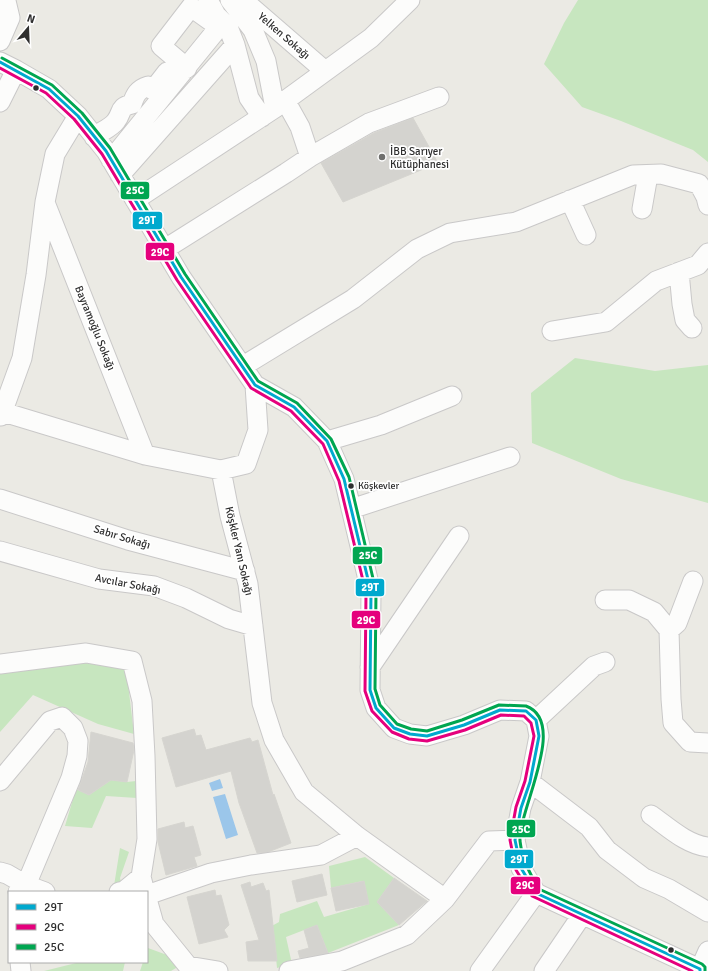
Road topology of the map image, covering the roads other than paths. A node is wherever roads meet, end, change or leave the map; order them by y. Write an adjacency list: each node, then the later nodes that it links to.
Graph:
1 (2, 0): 6 (street)
2 (208, 0): 7 (street)
3 (230, 0): 12 (street)
4 (243, 0): 9 (street, Yelken Sokağı)
5 (410, 0): 9 (street)
6 (0, 41)
7 (235, 45): 12 (street); 16 (street)
8 (8, 66): 11 (street); 13 (street)
9 (325, 72): 12 (street)
10 (438, 97): 15 (street)
11 (0, 102)
12 (274, 108): 15 (street); 18 (street)
13 (78, 116): 14 (street); 20 (street)
14 (94, 137): 16 (street); 16 (street)
15 (310, 157): 24 (street)
16 (116, 168): 18 (street)
17 (648, 175): 19 (street); 21 (street); 22 (street)
18 (135, 200): 24 (street)
19 (570, 200): 23 (street); 29 (street)
20 (45, 202): 33 (street); 36 (street, Bayramoğlu Sokağı)
21 (708, 205)
22 (642, 209)
23 (586, 235)
24 (164, 249): 29 (street)
25 (708, 253): 26 (street)
26 (679, 272): 27 (street); 28 (street)
27 (692, 328)
28 (552, 332)
29 (243, 366): 30 (street)
30 (255, 385): 32 (street); 34 (street)
31 (452, 396): 35 (street)
32 (294, 407): 34 (street); 35 (street)
33 (1, 410): 36 (street)
34 (257, 416): 38 (street)
35 (327, 441): 40 (street)
36 (145, 455): 38 (street)
37 (510, 457): 40 (street)
38 (221, 470): 43 (street, Köşkler Yanı Sokağı)
39 (0, 499): 43 (street, Sabır Sokağı)
40 (351, 509): 50 (street)
41 (460, 536): 50 (street)
42 (0, 551): 46 (street, Avcılar Sokağı)
43 (245, 571): 46 (street, Köşkler Yanı Sokağı)
44 (693, 581): 47 (street)
45 (605, 600): 47 (street)
46 (253, 626): 56 (street, Köşkler Yanı Sokağı)
47 (669, 630): 52 (street)
48 (605, 662): 51 (street)
49 (0, 664): 60 (street)
50 (370, 667): 51 (street)
51 (536, 720): 54 (street)
52 (708, 743)
53 (0, 781): 61 (street)
54 (530, 782): 57 (street); 67 (street)
55 (651, 815): 58 (street)
56 (357, 836): 60 (street); 65 (street, Köşkler Yanı Sokağı)
57 (515, 840): 64 (street); 65 (street)
58 (708, 847)
59 (0, 872): 61 (street)
60 (144, 888): 63 (street)
61 (22, 889): 62 (street)
62 (37, 891)
63 (124, 891)
64 (536, 892): 68 (street); 75 (street)
65 (445, 899): 70 (street)
66 (148, 903): 71 (street)
67 (708, 912)
68 (582, 915): 72 (street); 76 (street)
69 (708, 951): 72 (street)
70 (348, 966): 74 (street)
71 (183, 968): 73 (street)
72 (703, 970)
73 (218, 971)
74 (289, 971)
75 (480, 971)
76 (544, 971)

